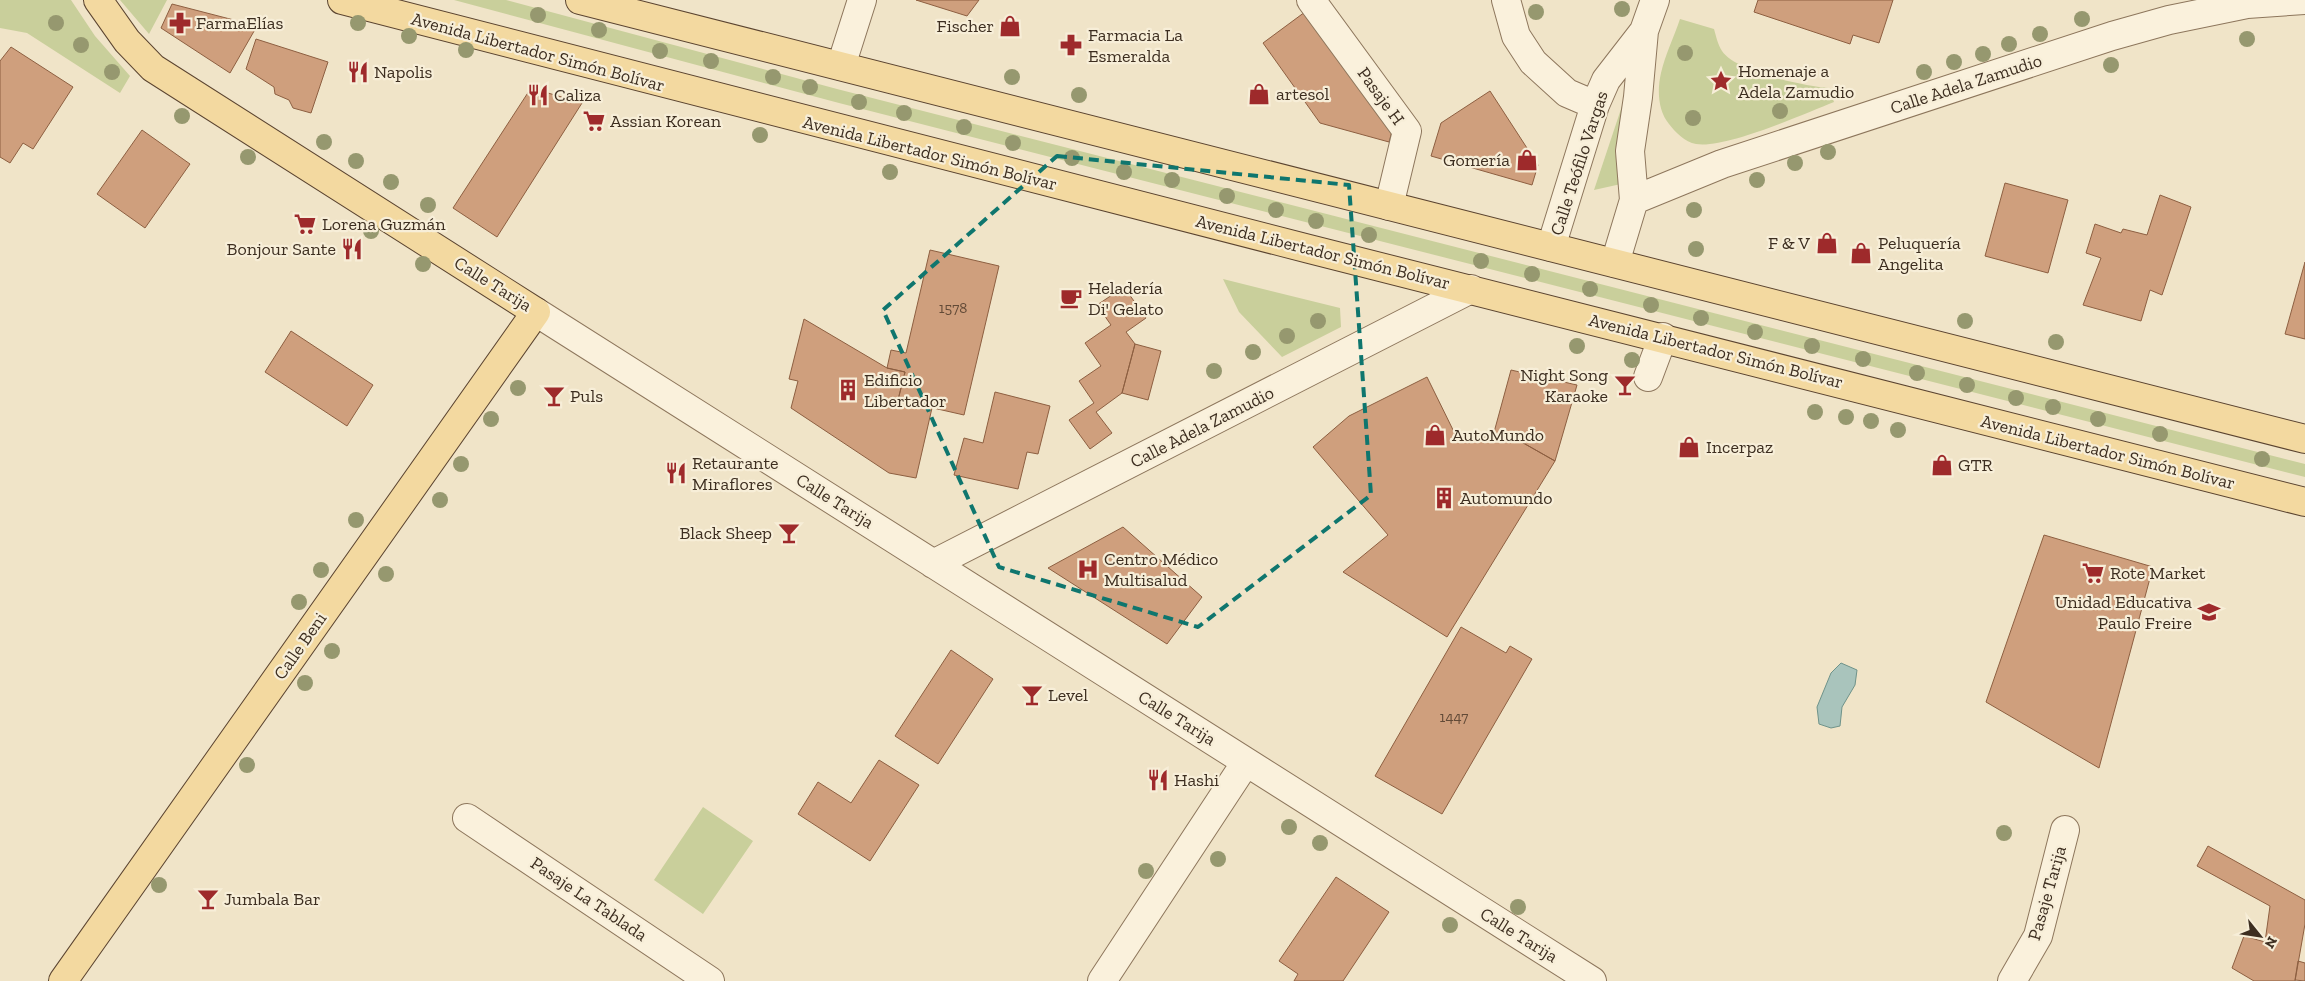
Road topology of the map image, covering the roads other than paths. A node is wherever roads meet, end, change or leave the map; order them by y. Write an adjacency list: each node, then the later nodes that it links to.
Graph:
1 (98, 0): 17 (main road, Calle Tarija)
2 (342, 0): 16 (main road, Avenida Libertador Simón Bolívar)
3 (580, 0): 10 (main road)
4 (862, 0): 10 (street)
5 (1311, 0): 13 (street, Pasaje H)
6 (1506, 0): 11 (street)
7 (1656, 0): 9 (street, Calle Teófilo Vargas)
8 (2305, 0): 12 (street, Calle Adela Zamudio)
9 (1644, 31): 11 (street, Calle Teófilo Vargas); 12 (street, Calle Teófilo Vargas)
10 (842, 66): 13 (main road)
11 (1595, 105): 14 (street, Calle Teófilo Vargas)
12 (1634, 200): 15 (street, Calle Teófilo Vargas)
13 (1389, 206): 14 (main road)
14 (1551, 247): 15 (main road)
15 (1615, 263): 20 (main road)
16 (1471, 290): 18 (main road, Avenida Libertador Simón Bolívar); 22 (street, Calle Adela Zamudio)
17 (536, 312): 22 (street, Calle Tarija); 26 (main road, Calle Beni)
18 (1664, 337): 19 (street); 21 (main road, Avenida Libertador Simón Bolívar)
19 (1648, 377)
20 (2305, 438)
21 (2305, 502)
22 (933, 564): 23 (street, Calle Tarija)
23 (1246, 762): 28 (street); 29 (street, Calle Tarija)
24 (467, 818): 27 (street, Pasaje La Tablada)
25 (2065, 830): 30 (street, Pasaje Tarija)
26 (63, 981)
27 (710, 981)
28 (1102, 981)
29 (1592, 981)
30 (2012, 981)

